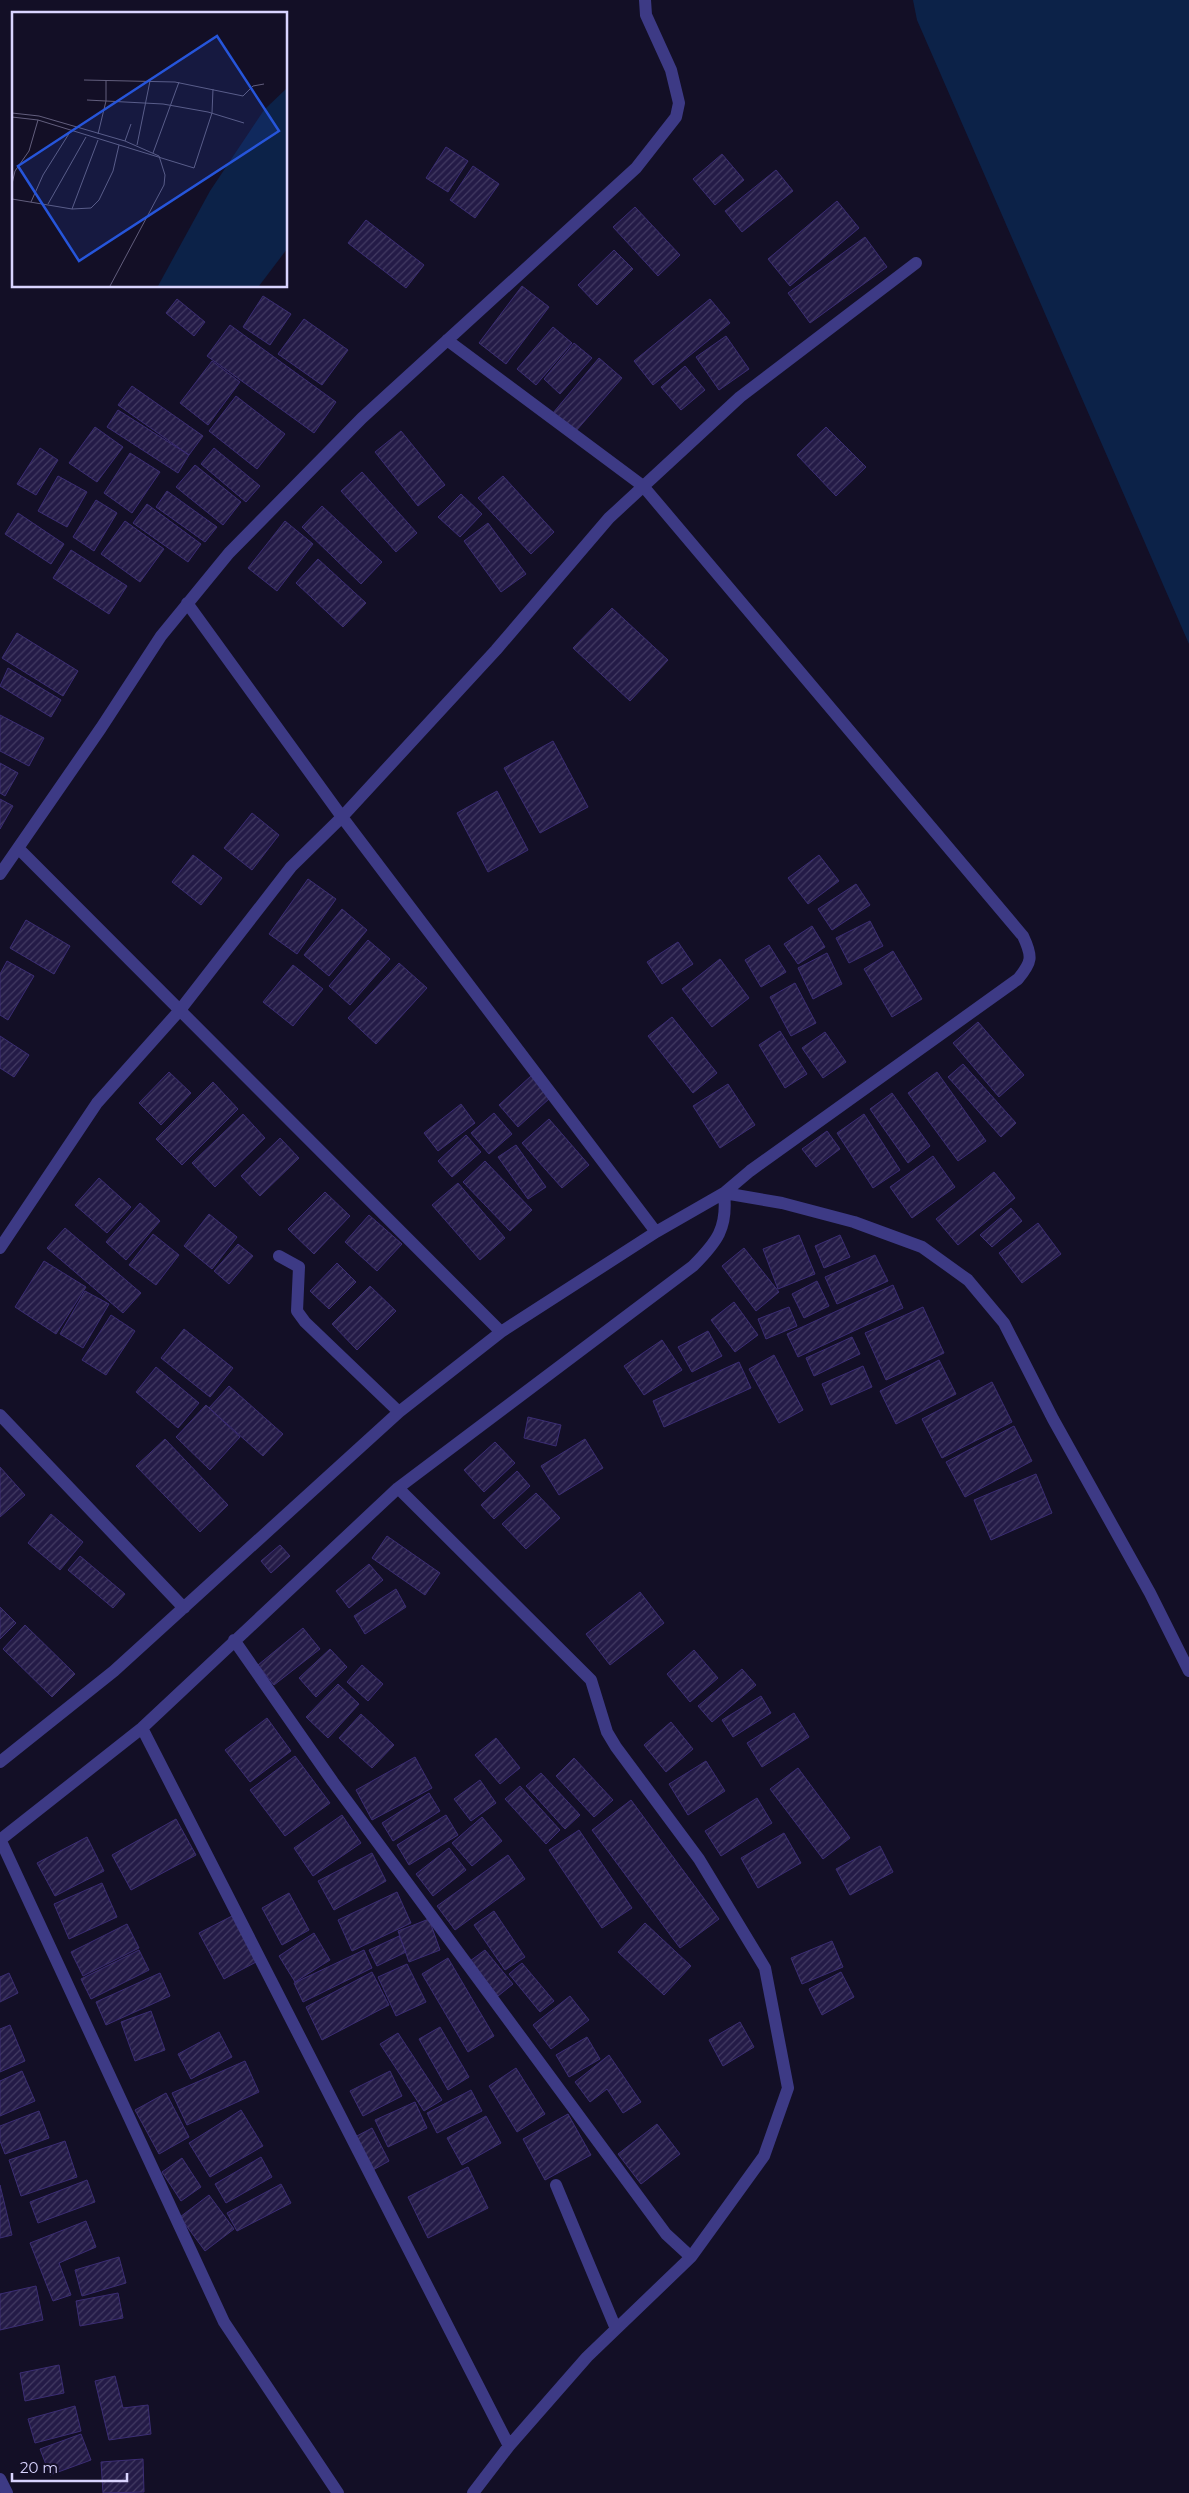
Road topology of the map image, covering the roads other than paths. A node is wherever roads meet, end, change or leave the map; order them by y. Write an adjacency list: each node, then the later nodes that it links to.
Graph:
1 (645, 0): 3 (street)
2 (916, 263): 4 (street)
3 (447, 340): 4 (street); 5 (street)
4 (643, 486): 6 (street); 10 (street)
5 (187, 603): 6 (street); 7 (street)
6 (342, 817): 9 (street); 11 (street)
7 (18, 848): 8 (street); 9 (street)
8 (0, 874)
9 (180, 1010): 12 (street); 14 (street)
10 (724, 1193): 11 (street); 17 (street); 20 (street)
11 (656, 1232): 14 (street)
12 (0, 1248)
13 (279, 1256): 15 (street)
14 (501, 1332): 15 (street)
15 (399, 1412): 18 (street)
16 (0, 1415): 18 (street)
17 (398, 1488): 19 (street); 25 (street)
18 (184, 1608): 22 (street)
19 (234, 1640): 21 (street); 25 (street)
20 (1189, 1671)
21 (142, 1728): 23 (street); 27 (street)
22 (0, 1762)
23 (0, 1840): 30 (street)
24 (556, 2185): 26 (street)
25 (691, 2257): 26 (street)
26 (616, 2329): 27 (street)
27 (509, 2446): 31 (street)
28 (0, 2479): 29 (street)
29 (7, 2493)
30 (338, 2493)
31 (473, 2493)

